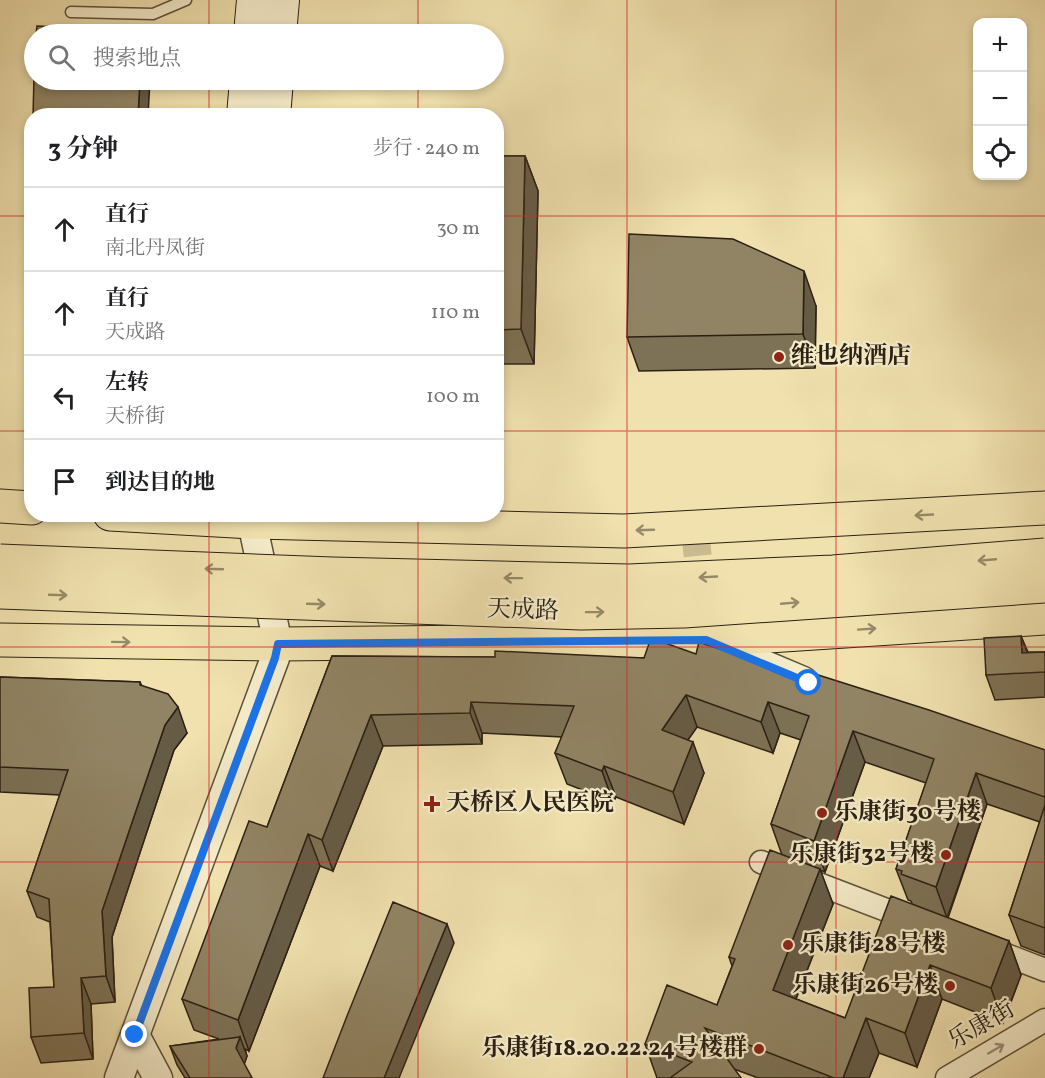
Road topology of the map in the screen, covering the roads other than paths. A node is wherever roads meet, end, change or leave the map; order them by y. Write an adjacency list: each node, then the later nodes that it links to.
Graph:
1 (186, 0): 4 (lane)
2 (252, 0): 5 (main road)
3 (283, 0): 6 (main road)
4 (71, 12)
5 (251, 24)
6 (281, 24)
7 (245, 90): 9 (main road)
8 (276, 90): 10 (main road)
9 (244, 108)
10 (275, 108)
11 (0, 506): 12 (main road)
12 (24, 508)
13 (1045, 508): 15 (main road, one-way to 15)
14 (253, 522): 23 (street)
15 (385, 522)
16 (1045, 555): 17 (main road, 天成路, one-way to 17, bridge)
17 (0, 561)
18 (1045, 586): 19 (main road, 天成路, one-way to 18, bridge)
19 (0, 592)
20 (1045, 618): 22 (main road, 天成路, one-way to 20)
21 (0, 640): 23 (main road, 天成路, one-way to 23)
22 (706, 640): 23 (main road, 天成路); 24 (street)
23 (278, 644): 30 (street)
24 (831, 690)
25 (761, 862): 26 (street)
26 (936, 929)
27 (969, 941): 28 (street)
28 (1045, 970)
29 (1045, 1020): 33 (street, 乐康街, one-way to 29)
30 (135, 1035): 31 (street); 32 (street)
31 (119, 1078)
32 (158, 1078)
33 (947, 1078)

